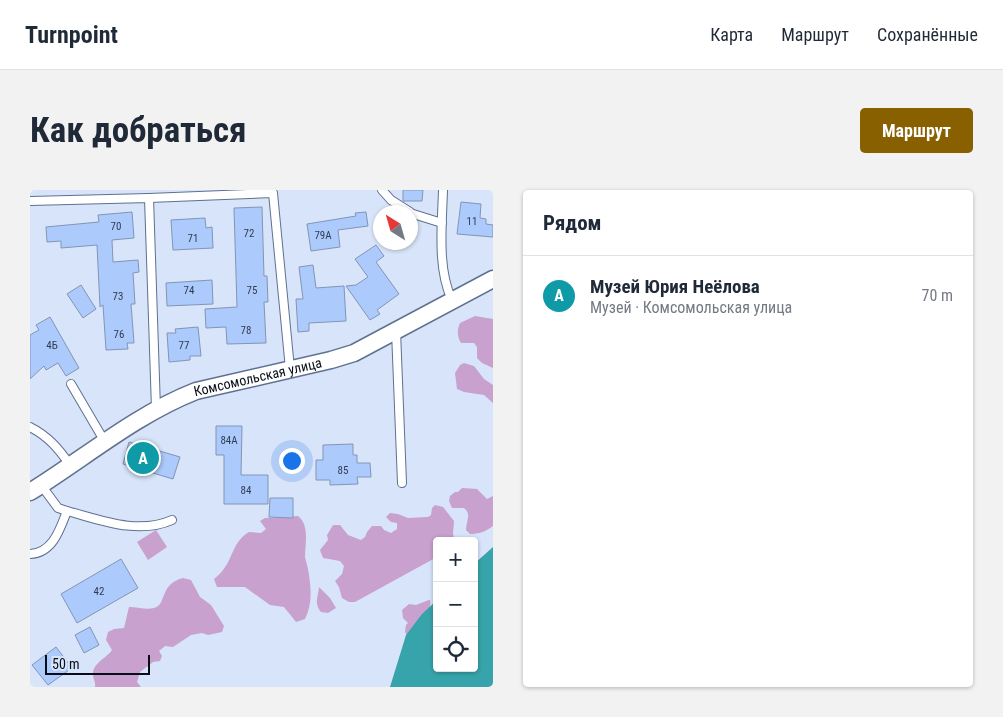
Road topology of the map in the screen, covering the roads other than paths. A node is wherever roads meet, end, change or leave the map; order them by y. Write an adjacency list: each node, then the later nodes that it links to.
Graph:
1 (382, 190): 5 (lane)
2 (443, 190): 7 (lane)
3 (149, 198): 4 (lane); 11 (lane); 13 (lane)
4 (30, 201)
5 (398, 205)
6 (418, 216): 7 (lane)
7 (442, 223): 9 (lane)
8 (493, 279): 9 (street, Комсомольская улица)
9 (452, 300): 10 (street, Комсомольская улица)
10 (396, 331): 11 (street, Комсомольская улица); 17 (lane)
11 (290, 368): 13 (street, Комсомольская улица)
12 (71, 384): 15 (lane)
13 (156, 409): 15 (street, Комсомольская улица)
14 (30, 427): 16 (lane)
15 (105, 442): 16 (street, Комсомольская улица)
16 (70, 465): 18 (street, Комсомольская улица)
17 (402, 483)
18 (36, 488): 19 (lane)
19 (67, 511): 20 (lane); 21 (lane)
20 (172, 520)
21 (30, 554)

